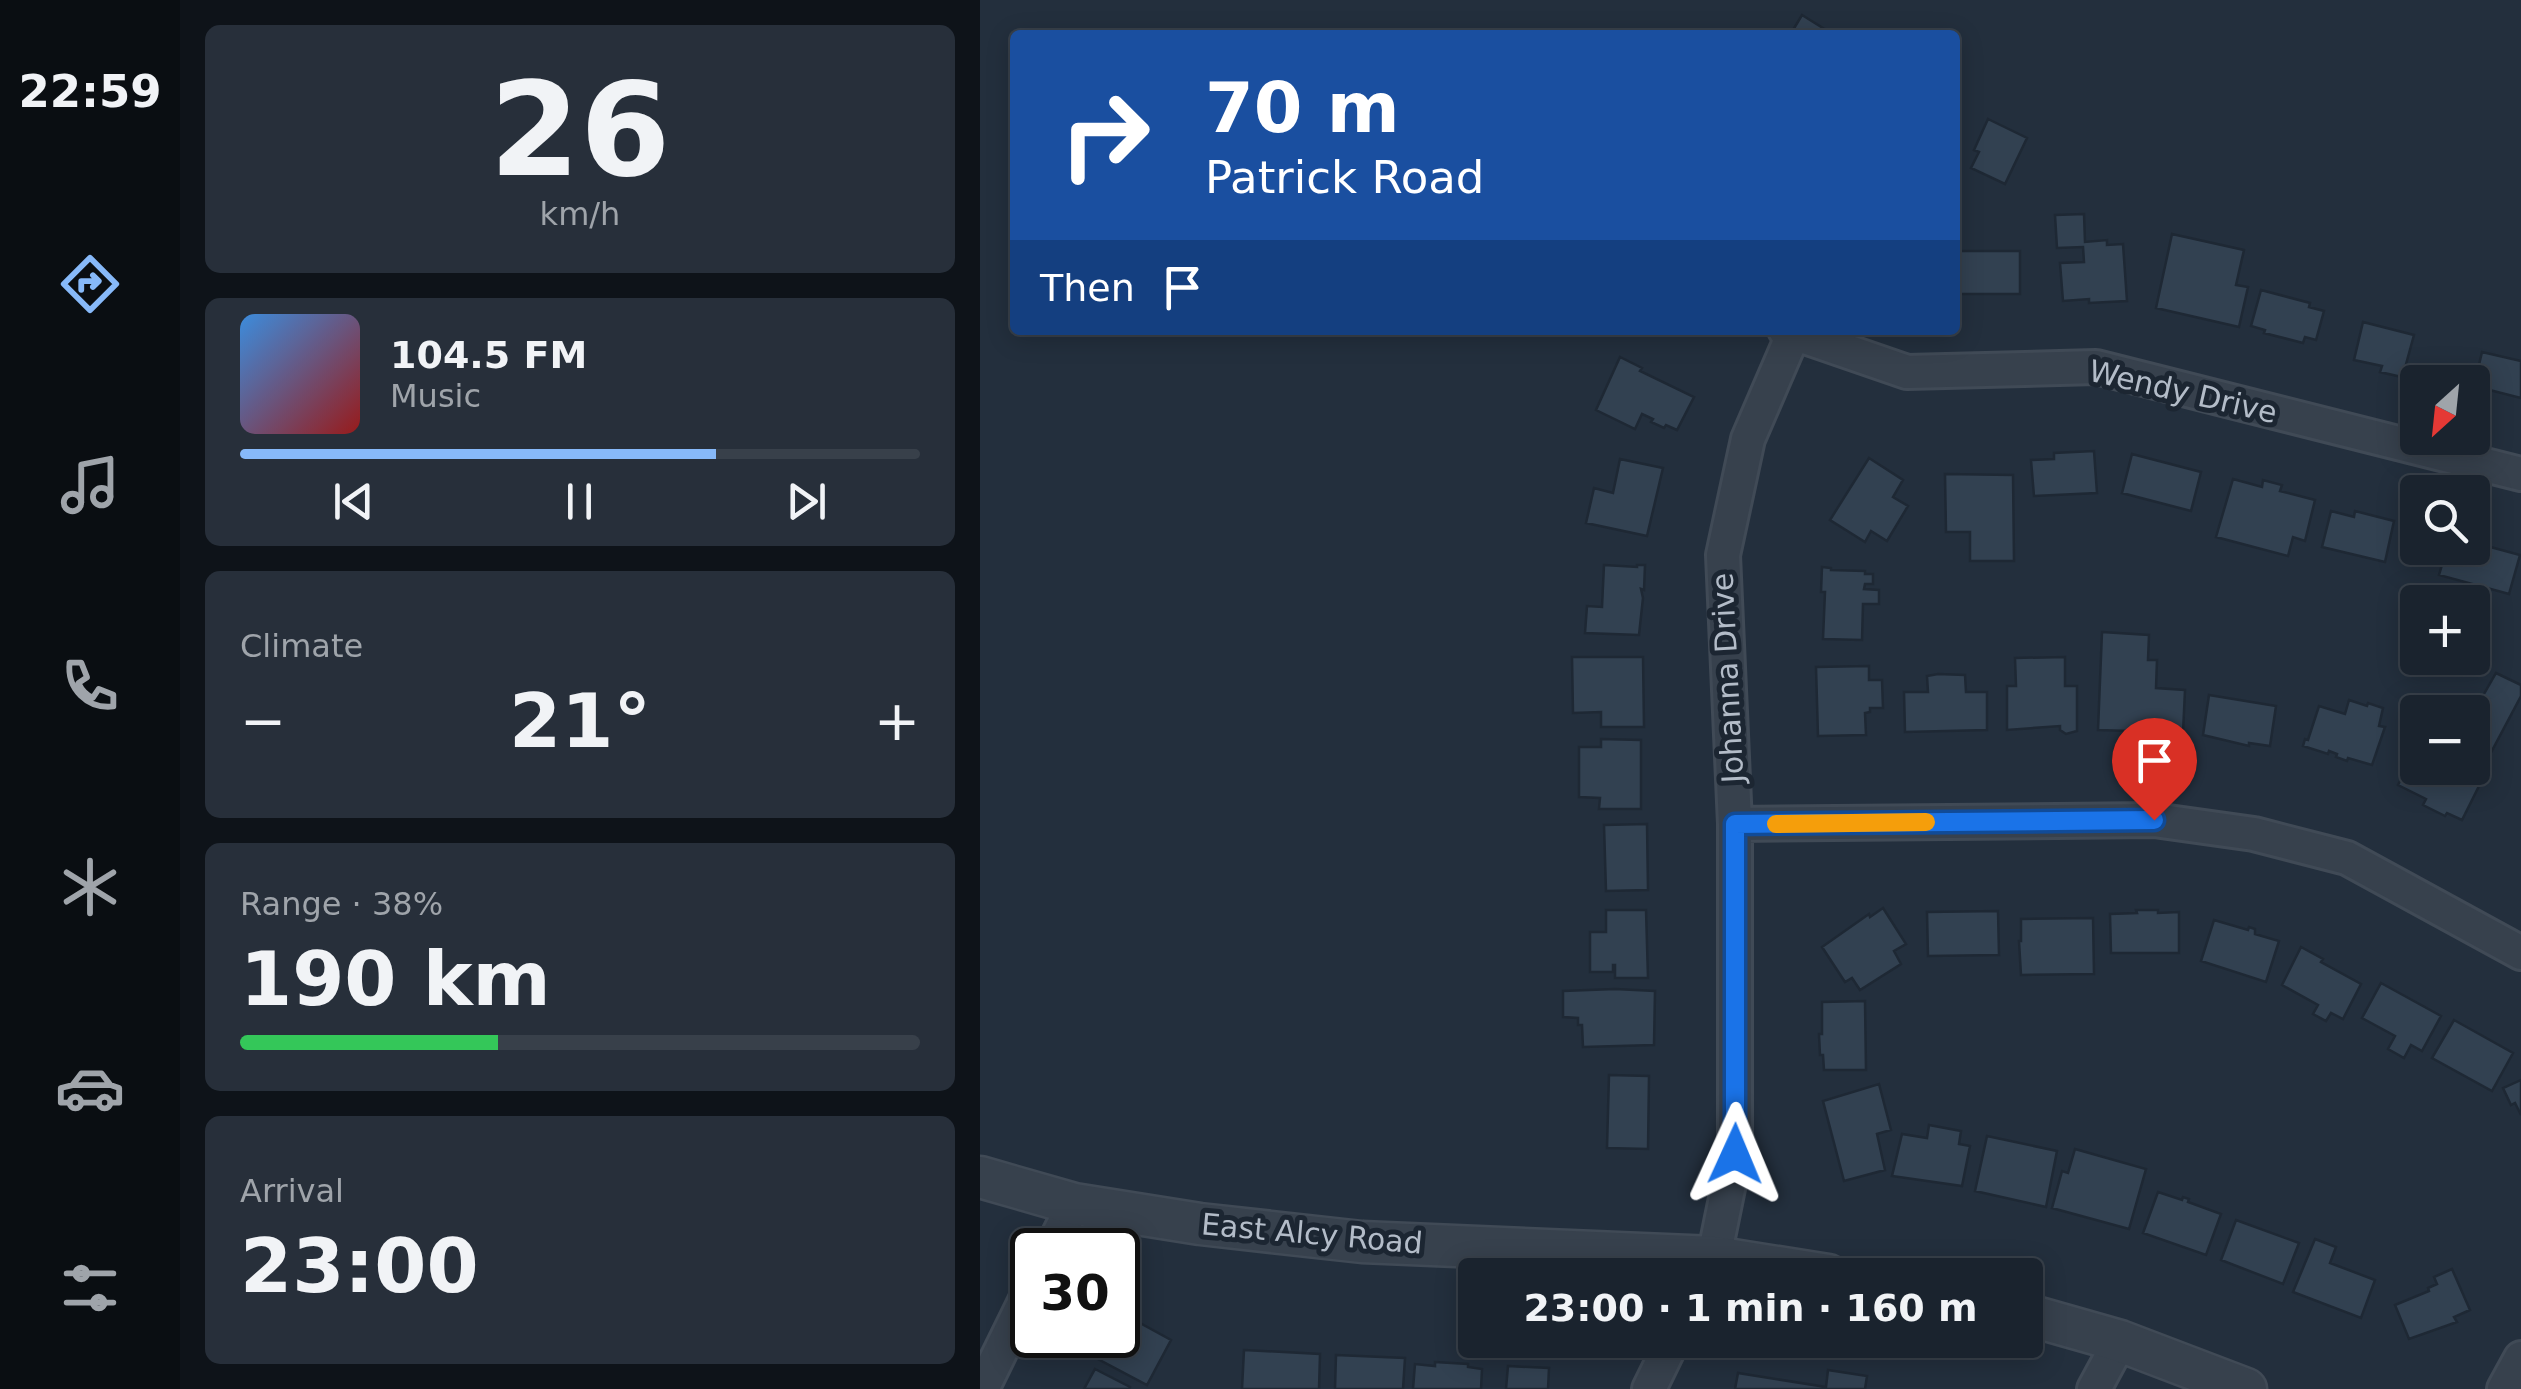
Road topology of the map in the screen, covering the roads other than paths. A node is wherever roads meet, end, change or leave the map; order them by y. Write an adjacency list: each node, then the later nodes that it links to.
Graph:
1 (1789, 335): 4 (street, Johanna Drive)
2 (1802, 335): 3 (street, Wendy Drive)
3 (2521, 474)
4 (1735, 824): 5 (street); 10 (street, Johanna Drive)
5 (2521, 952)
6 (980, 1177): 7 (street, East Alcy Road)
7 (1074, 1204): 8 (street); 9 (street, East Alcy Road)
8 (1062, 1228)
9 (1609, 1258)
10 (1712, 1258)
11 (2043, 1319): 13 (street)
12 (1010, 1332): 16 (street)
13 (2120, 1341): 18 (street); 19 (street)
14 (1665, 1358): 17 (street)
15 (2521, 1358): 20 (street)
16 (982, 1389)
17 (1649, 1389)
18 (2094, 1389)
19 (2246, 1389)
20 (2504, 1389)

